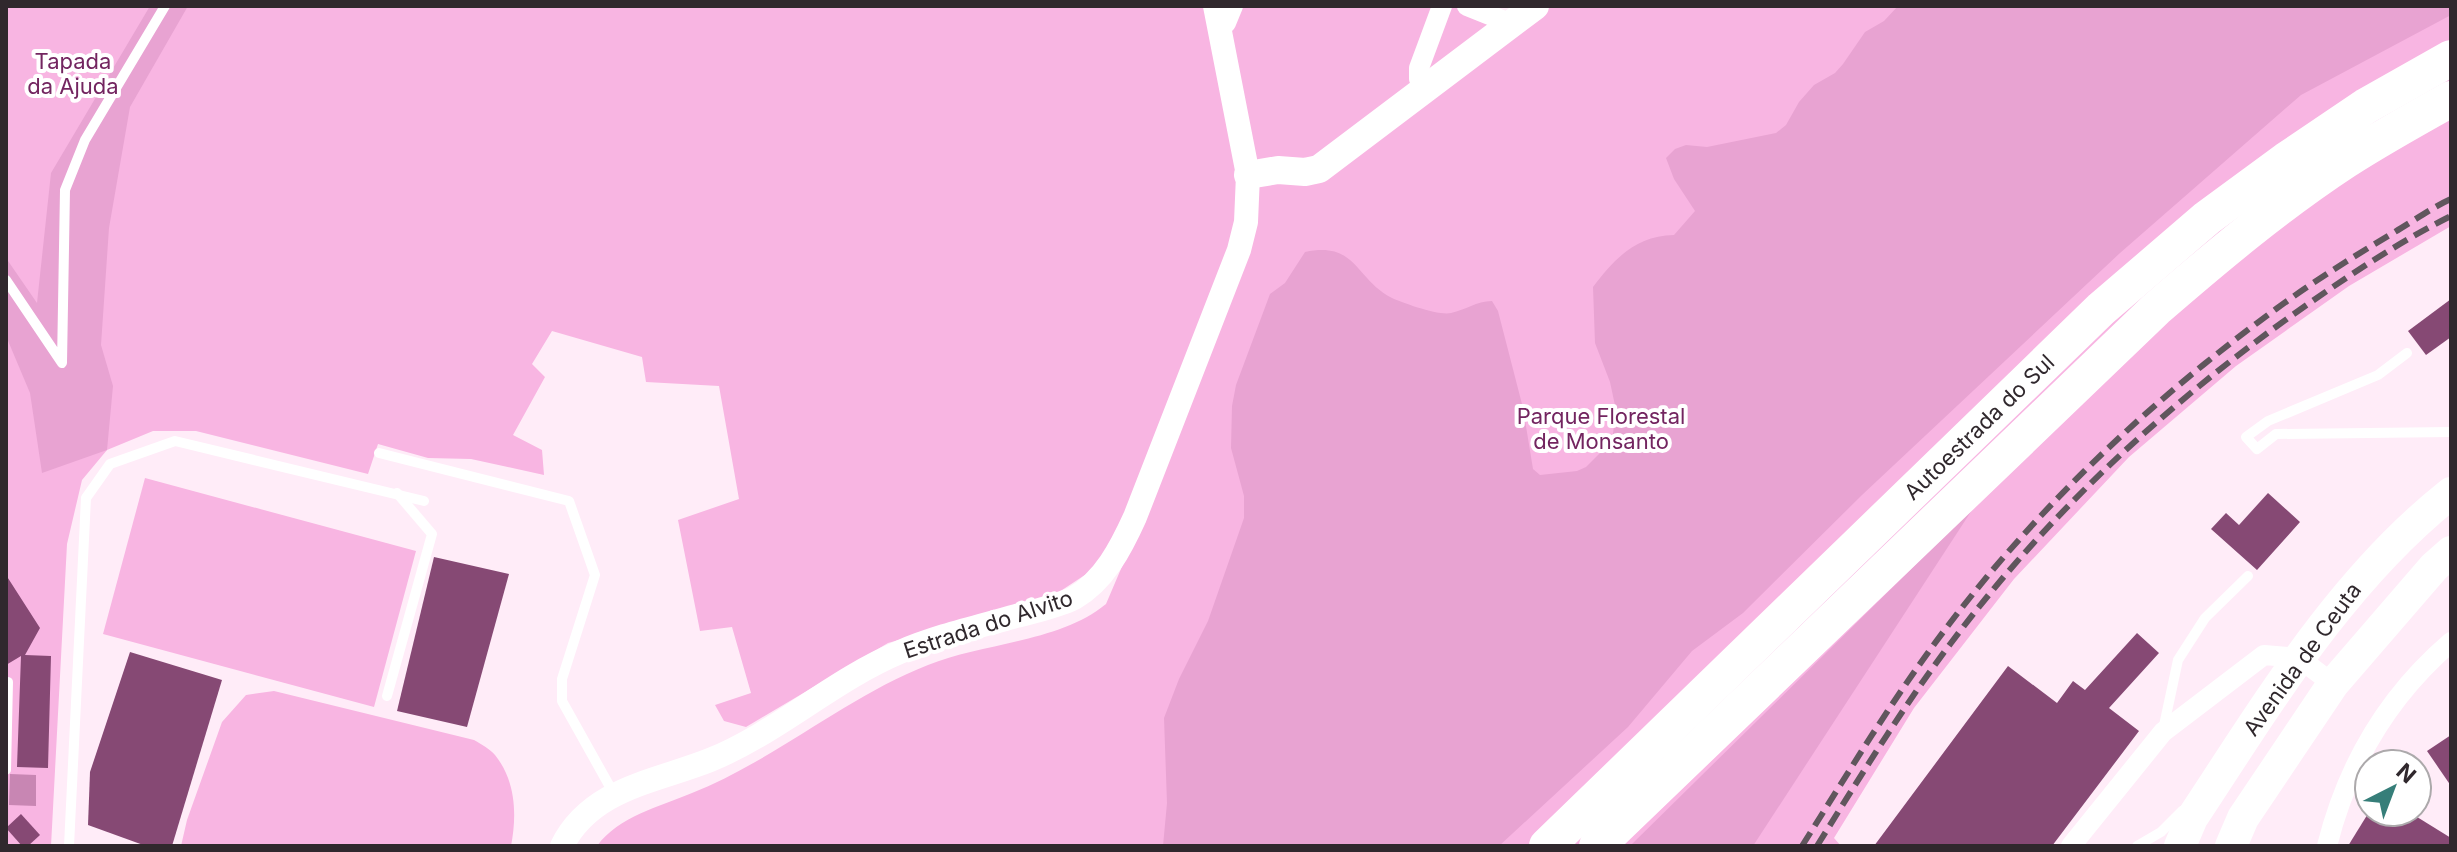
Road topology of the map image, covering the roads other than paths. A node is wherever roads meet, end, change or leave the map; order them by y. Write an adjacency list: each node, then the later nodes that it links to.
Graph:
1 (165, 6): 12 (lane)
2 (1233, 6): 6 (street)
3 (1442, 6): 9 (street)
4 (1467, 6): 7 (street)
5 (1535, 6): 7 (main road)
6 (1217, 17): 11 (street, Estrada do Alvito)
7 (1512, 24): 9 (main road)
8 (2451, 58): 32 (highway, Autoestrada do Sul)
9 (1425, 90): 11 (main road)
10 (2451, 99): 33 (highway, Autoestrada do Sul)
11 (1248, 175): 29 (street, Estrada do Alvito)
12 (6, 280)
13 (2407, 353): 14 (lane)
14 (2451, 432)
15 (379, 453): 29 (lane)
16 (397, 493): 18 (lane); 25 (lane); 30 (lane)
17 (2451, 493): 22 (highway, Avenida de Ceuta)
18 (424, 501)
19 (2451, 552): 24 (highway, Avenida de Ceuta)
20 (2248, 576): 26 (lane)
21 (2451, 642): 38 (street)
22 (2299, 658): 24 (street); 26 (street); 27 (highway, Avenida de Ceuta)
23 (8, 682): 28 (lane)
24 (2333, 684): 37 (highway, Avenida de Ceuta)
25 (387, 696)
26 (2163, 732): 34 (street)
27 (2226, 767): 35 (lane); 36 (highway, Avenida de Ceuta)
28 (6, 770)
29 (614, 794): 31 (street, Estrada do Alvito)
30 (69, 846)
31 (562, 846)
32 (1547, 846)
33 (1597, 846)
34 (2071, 846)
35 (2137, 846)
36 (2180, 846)
37 (2231, 846)
38 (2327, 846)

